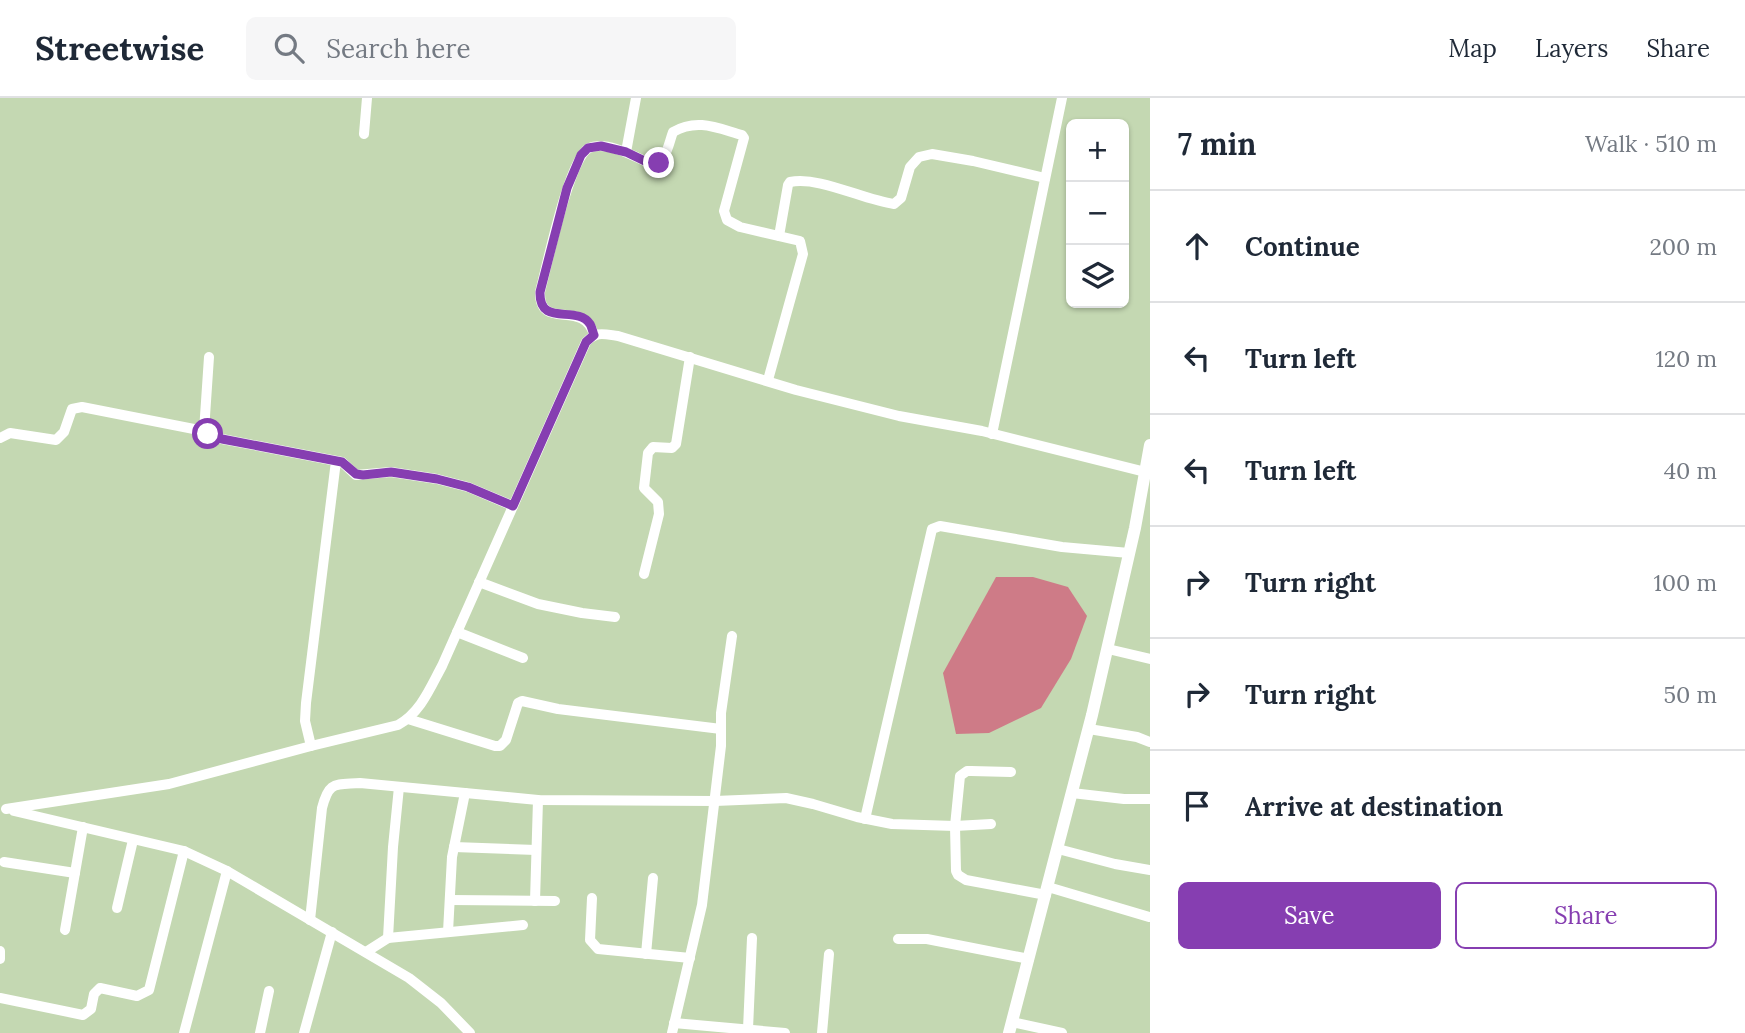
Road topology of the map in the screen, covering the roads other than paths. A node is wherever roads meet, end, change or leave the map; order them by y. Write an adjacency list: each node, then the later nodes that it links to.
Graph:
1 (367, 98): 4 (street)
2 (636, 98): 5 (street)
3 (1062, 98): 6 (street)
4 (364, 134)
5 (626, 152): 7 (street); 8 (street)
6 (1045, 178): 7 (street); 13 (street)
7 (779, 236): 11 (street)
8 (594, 335): 10 (street); 18 (street)
9 (209, 357): 12 (street)
10 (690, 357): 11 (street); 20 (street)
11 (768, 380): 13 (street)
12 (204, 431): 14 (street); 16 (street)
13 (992, 433): 17 (street)
14 (0, 438)
15 (1150, 445): 17 (street)
16 (335, 461): 18 (street); 32 (street)
17 (1147, 473): 19 (street)
18 (513, 506): 21 (street)
19 (1129, 553): 25 (street); 41 (street)
20 (644, 574)
21 (479, 582): 22 (street); 23 (street)
22 (615, 617)
23 (457, 632): 26 (street); 28 (street)
24 (732, 636): 29 (street)
25 (1108, 649): 27 (street); 30 (street)
26 (523, 658)
27 (1150, 659)
28 (408, 719): 29 (street); 32 (street)
29 (721, 729): 39 (street)
30 (1089, 729): 31 (street); 36 (street)
31 (1150, 743)
32 (310, 746): 40 (street)
33 (1011, 772): 43 (street)
34 (399, 787): 35 (street); 62 (street); 67 (street)
35 (464, 793): 38 (street); 46 (street)
36 (1072, 793): 37 (street); 47 (street)
37 (1150, 799)
38 (538, 800): 39 (street); 48 (street)
39 (715, 802): 41 (street); 75 (street)
40 (3, 809): 44 (street)
41 (865, 819): 43 (street)
42 (991, 824): 43 (street)
43 (955, 825): 55 (street)
44 (83, 827): 45 (street); 53 (street)
45 (133, 840): 49 (street); 60 (street)
46 (454, 847): 48 (street); 57 (street)
47 (1058, 849): 51 (street); 55 (street)
48 (537, 850): 58 (street)
49 (184, 852): 52 (street); 78 (street)
50 (4, 862): 53 (street)
51 (1150, 870)
52 (227, 871): 62 (street); 83 (street)
53 (75, 873): 64 (street)
54 (653, 878): 72 (street)
55 (1047, 891): 61 (street); 76 (street)
56 (592, 898): 72 (street)
57 (450, 900): 58 (street); 66 (street)
58 (535, 901): 59 (street)
59 (555, 901)
60 (117, 908)
61 (1149, 917)
62 (310, 919): 65 (street)
63 (523, 925): 66 (street)
64 (65, 930)
65 (332, 932): 71 (street); 85 (street)
66 (448, 932): 67 (street)
67 (388, 938): 71 (street)
68 (752, 938): 82 (street)
69 (898, 939): 76 (street)
70 (0, 951): 74 (street)
71 (366, 952): 86 (street)
72 (646, 954): 75 (street)
73 (829, 954): 88 (street)
74 (0, 958)
75 (690, 958): 80 (street)
76 (1029, 959): 81 (street)
77 (269, 991): 84 (street)
78 (1, 998): 79 (street)
79 (0, 1010)
80 (673, 1028): 82 (street)
81 (1011, 1028): 89 (street)
82 (748, 1030): 87 (street)
83 (184, 1033)
84 (260, 1033)
85 (304, 1033)
86 (470, 1033)
87 (785, 1033)
88 (822, 1033)
89 (1062, 1033)

